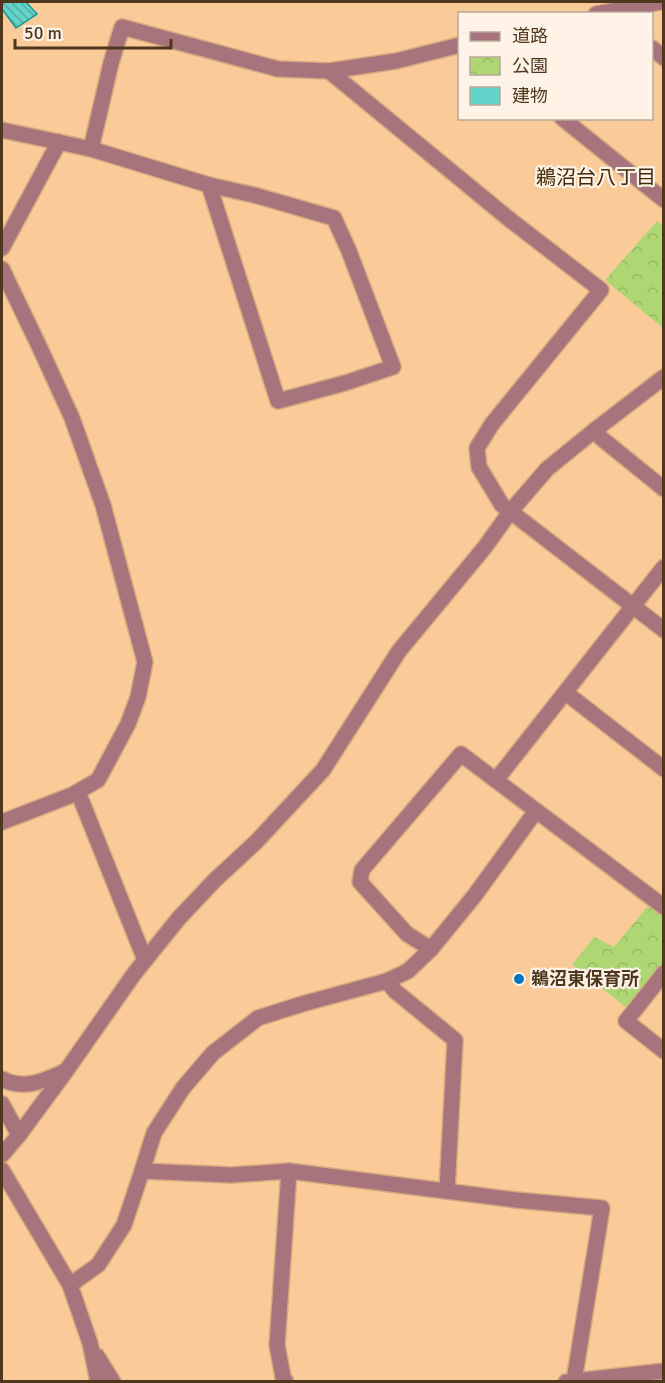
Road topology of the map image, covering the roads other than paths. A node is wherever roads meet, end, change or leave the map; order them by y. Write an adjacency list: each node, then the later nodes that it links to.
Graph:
1 (661, 2): 2 (street)
2 (609, 12)
3 (458, 45): 4 (street)
4 (329, 71): 8 (street); 16 (street)
5 (564, 120): 10 (street)
6 (2, 130): 7 (street)
7 (59, 142): 8 (street); 11 (street)
8 (92, 150): 9 (street)
9 (209, 185): 9 (street)
10 (663, 200)
11 (2, 249)
12 (2, 269): 23 (street)
13 (663, 377): 14 (street)
14 (595, 429): 15 (street); 16 (street)
15 (663, 489)
16 (510, 512): 18 (street); 28 (street)
17 (663, 567): 18 (street)
18 (633, 606): 19 (street); 20 (street)
19 (663, 630)
20 (566, 693): 21 (street); 22 (street)
21 (663, 769)
22 (496, 780): 24 (street); 27 (street)
23 (78, 792): 25 (street); 28 (street)
24 (536, 811): 26 (street); 27 (street)
25 (2, 822)
26 (663, 907)
27 (431, 949): 30 (street)
28 (145, 960): 32 (street)
29 (663, 973): 31 (street)
30 (387, 981): 38 (street); 40 (street)
31 (663, 1051)
32 (66, 1071): 33 (street); 35 (street)
33 (2, 1079)
34 (2, 1104): 35 (street)
35 (19, 1135): 36 (street)
36 (2, 1155)
37 (2, 1170): 41 (street)
38 (142, 1171): 39 (street); 41 (street)
39 (289, 1171): 40 (street); 47 (street)
40 (447, 1191): 44 (street)
41 (70, 1285): 42 (street)
42 (90, 1343): 45 (street); 46 (street)
43 (663, 1371): 44 (street)
44 (570, 1381)
45 (98, 1382)
46 (113, 1382)
47 (286, 1382)

